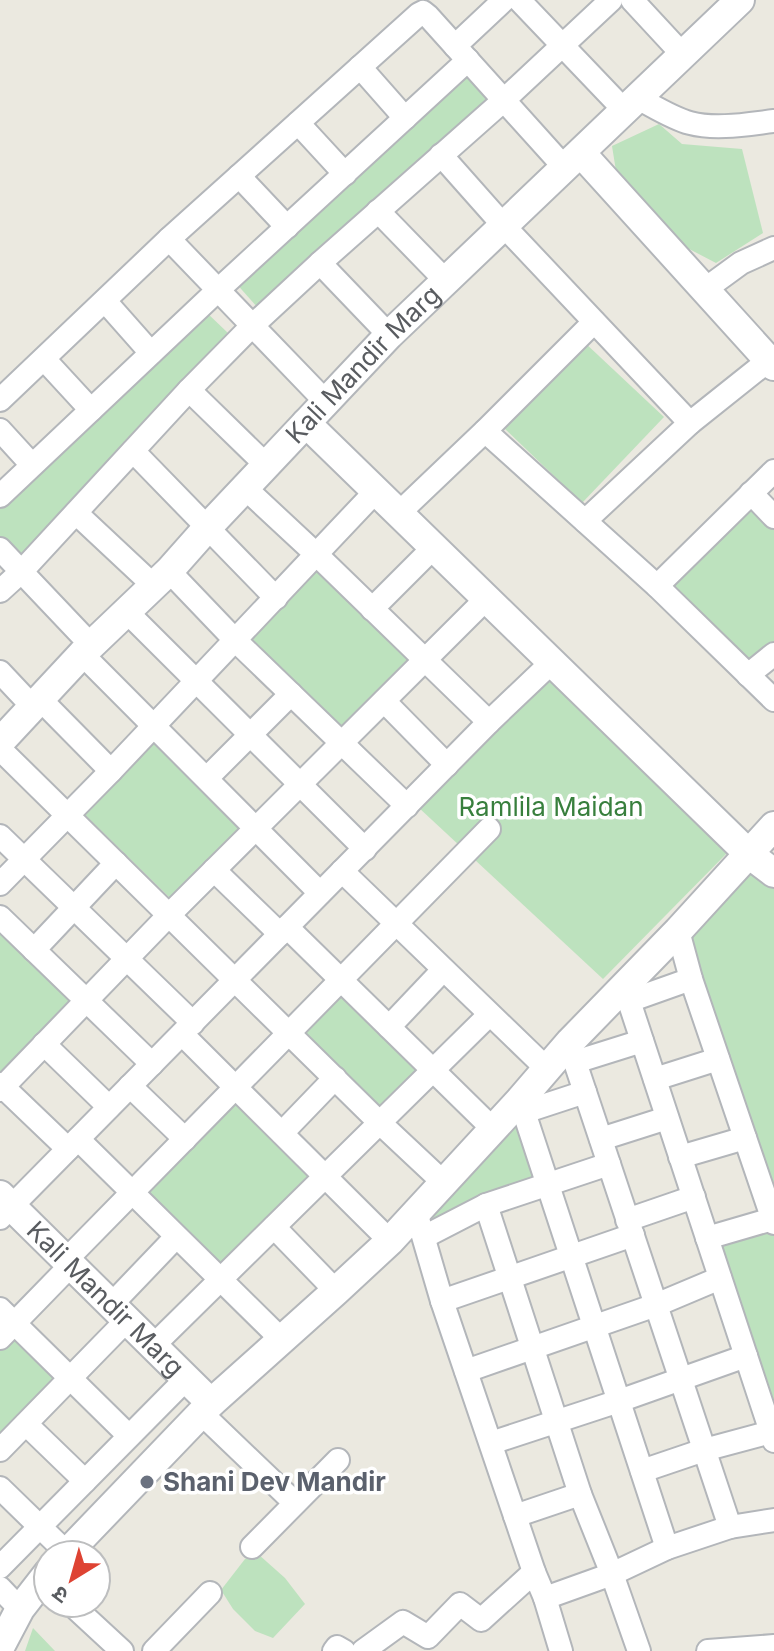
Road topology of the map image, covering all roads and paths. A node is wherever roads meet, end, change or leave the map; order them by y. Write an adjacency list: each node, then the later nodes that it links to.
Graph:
1 (506, 0): 5 (street); 6 (street)
2 (611, 0): 5 (street)
3 (632, 0): 7 (street)
4 (740, 0): 7 (street, Kali Mandir Marg)
5 (562, 45): 9 (street); 10 (street)
6 (462, 53): 8 (street); 9 (street); 11 (street)
7 (683, 55): 10 (street, Kali Mandir Marg)
8 (360, 67): 11 (street); 13 (street)
9 (504, 100): 14 (street); 15 (street)
10 (632, 104): 12 (street); 15 (street, Kali Mandir Marg)
11 (405, 118): 16 (street)
12 (774, 121)
13 (298, 123): 16 (street); 17 (street)
14 (441, 155): 18 (street); 19 (street)
15 (573, 160): 19 (street, Kali Mandir Marg); 26 (street)
16 (345, 174): 20 (street)
17 (239, 176): 20 (street); 21 (street)
18 (378, 211): 23 (street); 24 (street)
19 (504, 226): 24 (street, Kali Mandir Marg); 28 (street)
20 (287, 227): 25 (street)
21 (169, 239): 25 (street); 27 (street)
22 (774, 248): 26 (street)
23 (320, 263): 29 (street); 30 (street)
24 (446, 281): 30 (street, Kali Mandir Marg)
25 (218, 290): 29 (street); 31 (street)
26 (704, 290): 33 (street)
27 (105, 301): 31 (street); 32 (street)
28 (594, 322): 39 (street); 41 (street)
29 (252, 326): 34 (street); 36 (street)
30 (389, 335): 36 (street, Kali Mandir Marg)
31 (151, 353): 37 (street)
32 (44, 359): 35 (street); 37 (street)
33 (772, 362): 39 (street)
34 (189, 390): 42 (street); 44 (street)
35 (0, 400)
36 (326, 402): 38 (street, Kali Mandir Marg)
37 (91, 410): 43 (street)
38 (306, 423): 44 (street, Kali Mandir Marg); 47 (street)
39 (690, 423): 53 (street)
40 (0, 430): 43 (street)
41 (485, 431): 51 (street); 53 (street)
42 (133, 451): 50 (street); 54 (street)
43 (32, 465): 49 (street)
44 (266, 465): 46 (street, Kali Mandir Marg)
45 (774, 471): 48 (street)
46 (245, 488): 54 (street, Kali Mandir Marg); 57 (street)
47 (376, 491): 51 (street); 57 (street)
48 (751, 493): 52 (street); 60 (street)
49 (0, 496)
50 (76, 513): 58 (street); 59 (street)
51 (399, 513): 55 (street)
52 (774, 517)
53 (585, 521): 60 (street)
54 (208, 527): 59 (street, Kali Mandir Marg); 62 (street)
55 (434, 547): 63 (street); 64 (street)
56 (0, 549): 58 (street)
57 (317, 555): 62 (street); 64 (street)
58 (22, 571): 61 (street); 67 (street)
59 (161, 578): 65 (street, Kali Mandir Marg); 66 (street)
60 (657, 586): 72 (street)
61 (0, 591)
62 (276, 598): 66 (street)
63 (486, 599): 69 (street); 70 (street)
64 (372, 609): 69 (street)
65 (126, 611): 67 (street, Kali Mandir Marg); 73 (street)
66 (235, 640): 73 (street); 74 (street)
67 (86, 650): 77 (street, Kali Mandir Marg); 79 (street)
68 (774, 654): 72 (street)
69 (425, 660): 76 (street); 78 (street)
70 (552, 662): 78 (street); 95 (street)
71 (0, 672): 77 (street)
72 (748, 675): 75 (street)
73 (196, 682): 79 (street); 80 (street)
74 (291, 694): 80 (street); 82 (street)
75 (774, 700)
76 (384, 701): 82 (street); 84 (street)
77 (36, 702): 81 (street, Kali Mandir Marg); 85 (street)
78 (489, 722): 84 (street)
79 (154, 725): 85 (street); 86 (street)
80 (250, 735): 86 (street); 87 (street)
81 (0, 742)
82 (342, 743): 87 (street); 88 (street)
83 (0, 749): 89 (street)
84 (447, 765): 88 (street)
85 (111, 771): 89 (street)
86 (207, 778): 91 (street)
87 (300, 785): 91 (street); 94 (street)
88 (407, 806): 94 (street)
89 (68, 816): 96 (street); 97 (street)
90 (774, 826): 95 (street)
91 (256, 828): 98 (street); 102 (street)
92 (489, 829): 106 (street)
93 (0, 836): 96 (street)
94 (365, 849): 99 (street)
95 (749, 854): 100 (street); 108 (street)
96 (25, 859): 101 (street); 103 (street)
97 (116, 863): 103 (street); 104 (street)
98 (214, 870): 104 (street); 107 (street)
99 (342, 871): 102 (street); 106 (street)
100 (774, 873)
101 (0, 884)
102 (320, 893): 107 (street)
103 (75, 908): 109 (street); 110 (street)
104 (169, 915): 110 (street); 113 (street)
105 (0, 917): 109 (street)
106 (396, 924): 111 (street); 114 (street)
107 (284, 930): 113 (street); 114 (street)
108 (678, 931): 112 (street); 115 (street)
109 (34, 950): 116 (street)
110 (127, 959): 116 (street); 119 (street)
111 (443, 970): 117 (street); 118 (street)
112 (691, 979): 115 (street); 124 (street)
113 (235, 980): 119 (street); 120 (street)
114 (341, 980): 118 (street); 120 (street)
115 (628, 992): 121 (street); 123 (street)
116 (86, 1001): 122 (street); 125 (street)
117 (489, 1015): 126 (street); 127 (street)
118 (389, 1027): 127 (street)
119 (187, 1028): 125 (street); 132 (street)
120 (289, 1033): 128 (street); 132 (street)
121 (642, 1041): 123 (street); 129 (street)
122 (44, 1044): 131 (street); 135 (street)
123 (572, 1052): 126 (street); 133 (street)
124 (718, 1059): 129 (street); 140 (street)
125 (152, 1064): 130 (street)
126 (546, 1068): 134 (street)
127 (433, 1070): 137 (street); 138 (street)
128 (335, 1078): 137 (street); 139 (street)
129 (655, 1079): 136 (street)
130 (130, 1086): 135 (street); 141 (street)
131 (1, 1087): 143 (street)
132 (236, 1087): 139 (street); 141 (street)
133 (585, 1092): 134 (street); 142 (street)
134 (522, 1106): 138 (street); 148 (street)
135 (109, 1107): 143 (street)
136 (667, 1118): 142 (street); 144 (street)
137 (380, 1123): 146 (street); 147 (street)
138 (493, 1129): 147 (street)
139 (282, 1133): 146 (street)
140 (745, 1138): 144 (street); 153 (street)
141 (185, 1139): 149 (street)
142 (601, 1139): 145 (street)
143 (73, 1144): 149 (street); 152 (street)
144 (680, 1157): 150 (street)
145 (609, 1164): 148 (street); 156 (street)
146 (326, 1176): 155 (street); 159 (street)
147 (443, 1182): 154 (street)
148 (548, 1185): 151 (street); 160 (street)
149 (132, 1193): 157 (street); 161 (street)
150 (694, 1197): 156 (street); 158 (street)
151 (486, 1205): 154 (street); 162 (street)
152 (4, 1206): 161 (street, Kali Mandir Marg)
153 (773, 1221): 158 (street)
154 (420, 1224): 159 (street); 166 (street)
155 (274, 1227): 164 (street); 165 (street)
156 (630, 1228): 160 (street); 167 (street)
157 (176, 1237): 164 (street); 168 (street)
158 (707, 1238): 163 (street)
159 (390, 1241): 165 (street)
160 (571, 1256): 162 (street); 170 (street)
161 (68, 1263): 168 (street, Kali Mandir Marg); 169 (street)
162 (510, 1278): 166 (street); 173 (street)
163 (720, 1278): 167 (street); 174 (street)
164 (221, 1280): 171 (street); 172 (street)
165 (336, 1291): 171 (street)
166 (442, 1301): 175 (street)
167 (656, 1305): 170 (street); 178 (street)
168 (119, 1312): 172 (street, Kali Mandir Marg); 176 (street)
169 (5, 1323): 176 (street)
170 (594, 1326): 173 (street); 179 (street)
171 (282, 1340): 180 (street)
172 (153, 1346): 177 (street, Kali Mandir Marg)
173 (533, 1348): 175 (street); 181 (street)
174 (746, 1356): 178 (street); 184 (street)
175 (466, 1371): 185 (street)
176 (71, 1378): 182 (street); 183 (street)
177 (186, 1379): 180 (street, Kali Mandir Marg); 183 (street)
178 (681, 1379): 179 (street); 187 (street)
179 (619, 1401): 181 (street); 189 (street)
180 (206, 1408): 193 (street); 199 (street)
181 (556, 1422): 185 (street); 192 (street)
182 (26, 1424): 186 (street); 190 (street)
183 (129, 1436): 190 (street)
184 (772, 1436): 187 (street)
185 (491, 1443): 194 (street)
186 (0, 1450)
187 (704, 1450): 189 (street); 197 (street)
188 (338, 1460): 193 (street)
189 (642, 1471): 201 (street)
190 (85, 1481): 196 (street)
191 (0, 1488): 196 (street)
192 (580, 1494): 194 (street); 204 (street)
193 (295, 1503): 200 (street)
194 (515, 1516): 203 (street)
195 (774, 1520): 197 (street)
196 (40, 1527): 198 (street); 202 (street)
197 (730, 1527): 201 (street)
198 (44, 1539)
199 (82, 1539)
200 (252, 1547)
201 (667, 1548): 204 (street)
202 (0, 1567)
203 (534, 1572): 208 (street); 217 (street)
204 (612, 1574): 208 (street); 219 (street)
205 (0, 1588): 209 (street)
206 (210, 1593): 214 (street)
207 (32, 1595): 209 (street)
208 (545, 1598): 218 (street)
209 (20, 1609): 212 (street)
210 (87, 1619): 213 (street)
211 (774, 1646): 220 (street)
212 (0, 1647)
213 (122, 1651)
214 (154, 1651)
215 (334, 1651): 216 (street)
216 (344, 1651)
217 (363, 1651)
218 (561, 1651)
219 (639, 1651)
220 (708, 1651)

